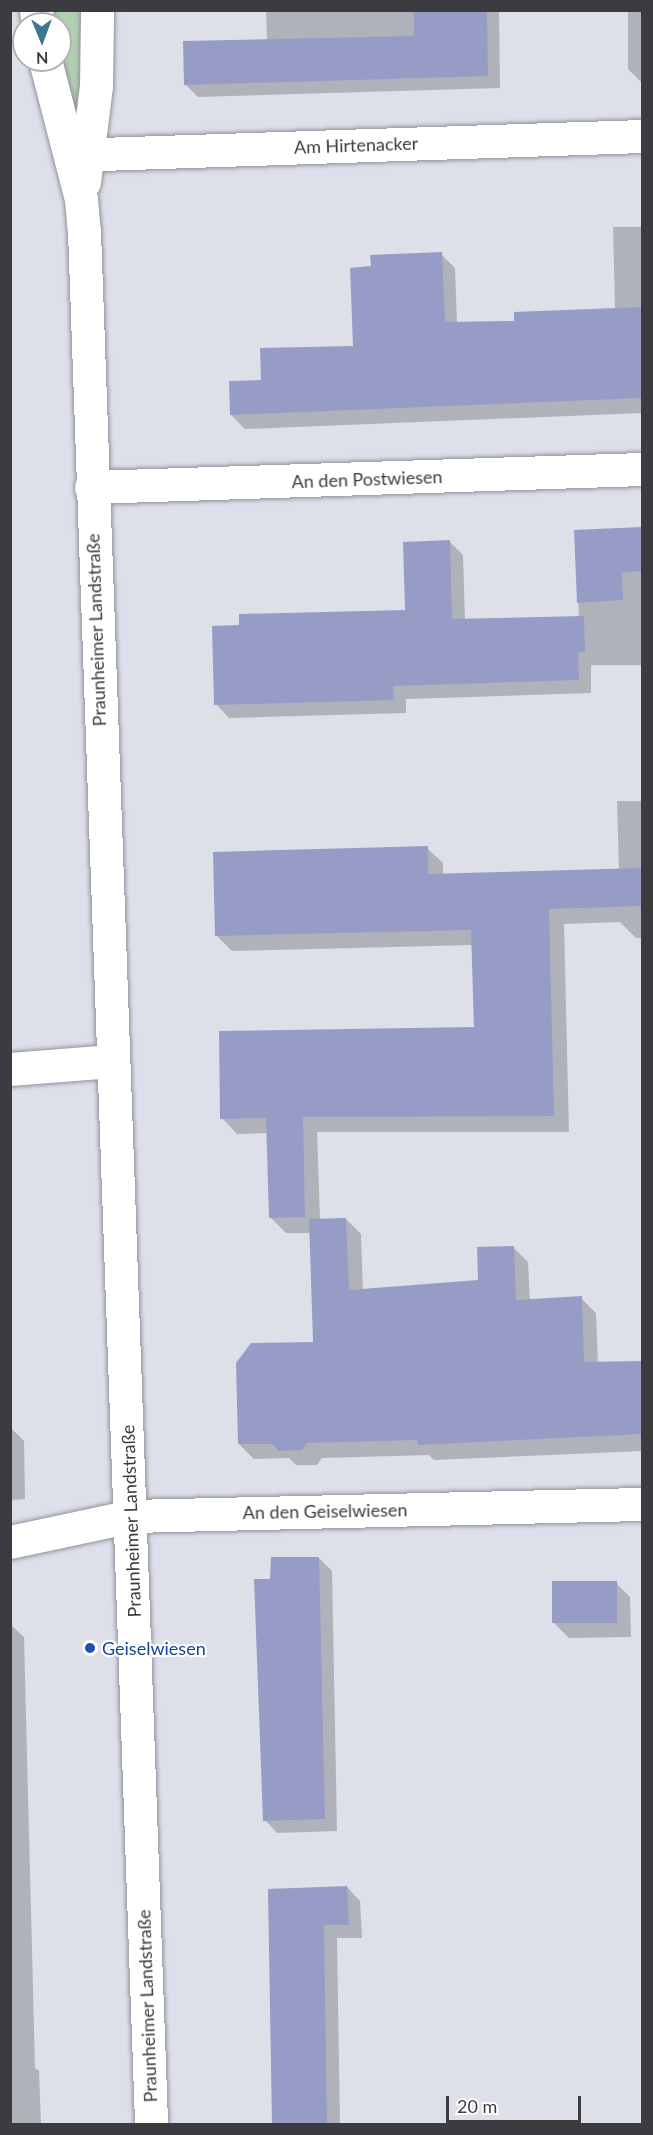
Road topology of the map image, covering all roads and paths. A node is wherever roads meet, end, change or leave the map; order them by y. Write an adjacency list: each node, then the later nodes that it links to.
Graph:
1 (97, 10): 4 (main road, Praunheimer Landstraße)
2 (49, 72): 4 (main road, Praunheimer Landstraße)
3 (642, 136): 4 (main road, Am Hirtenacker)
4 (78, 155): 6 (main road, Praunheimer Landstraße)
5 (642, 469): 6 (main road, An den Postwiesen)
6 (91, 487): 7 (main road, Praunheimer Landstraße)
7 (112, 1061): 8 (main road); 10 (main road, Praunheimer Landstraße)
8 (10, 1069)
9 (642, 1504): 10 (main road, An den Geiselwiesen)
10 (131, 1516): 11 (main road, An den Geiselwiesen); 12 (main road, Praunheimer Landstraße)
11 (10, 1542)
12 (151, 2124)

